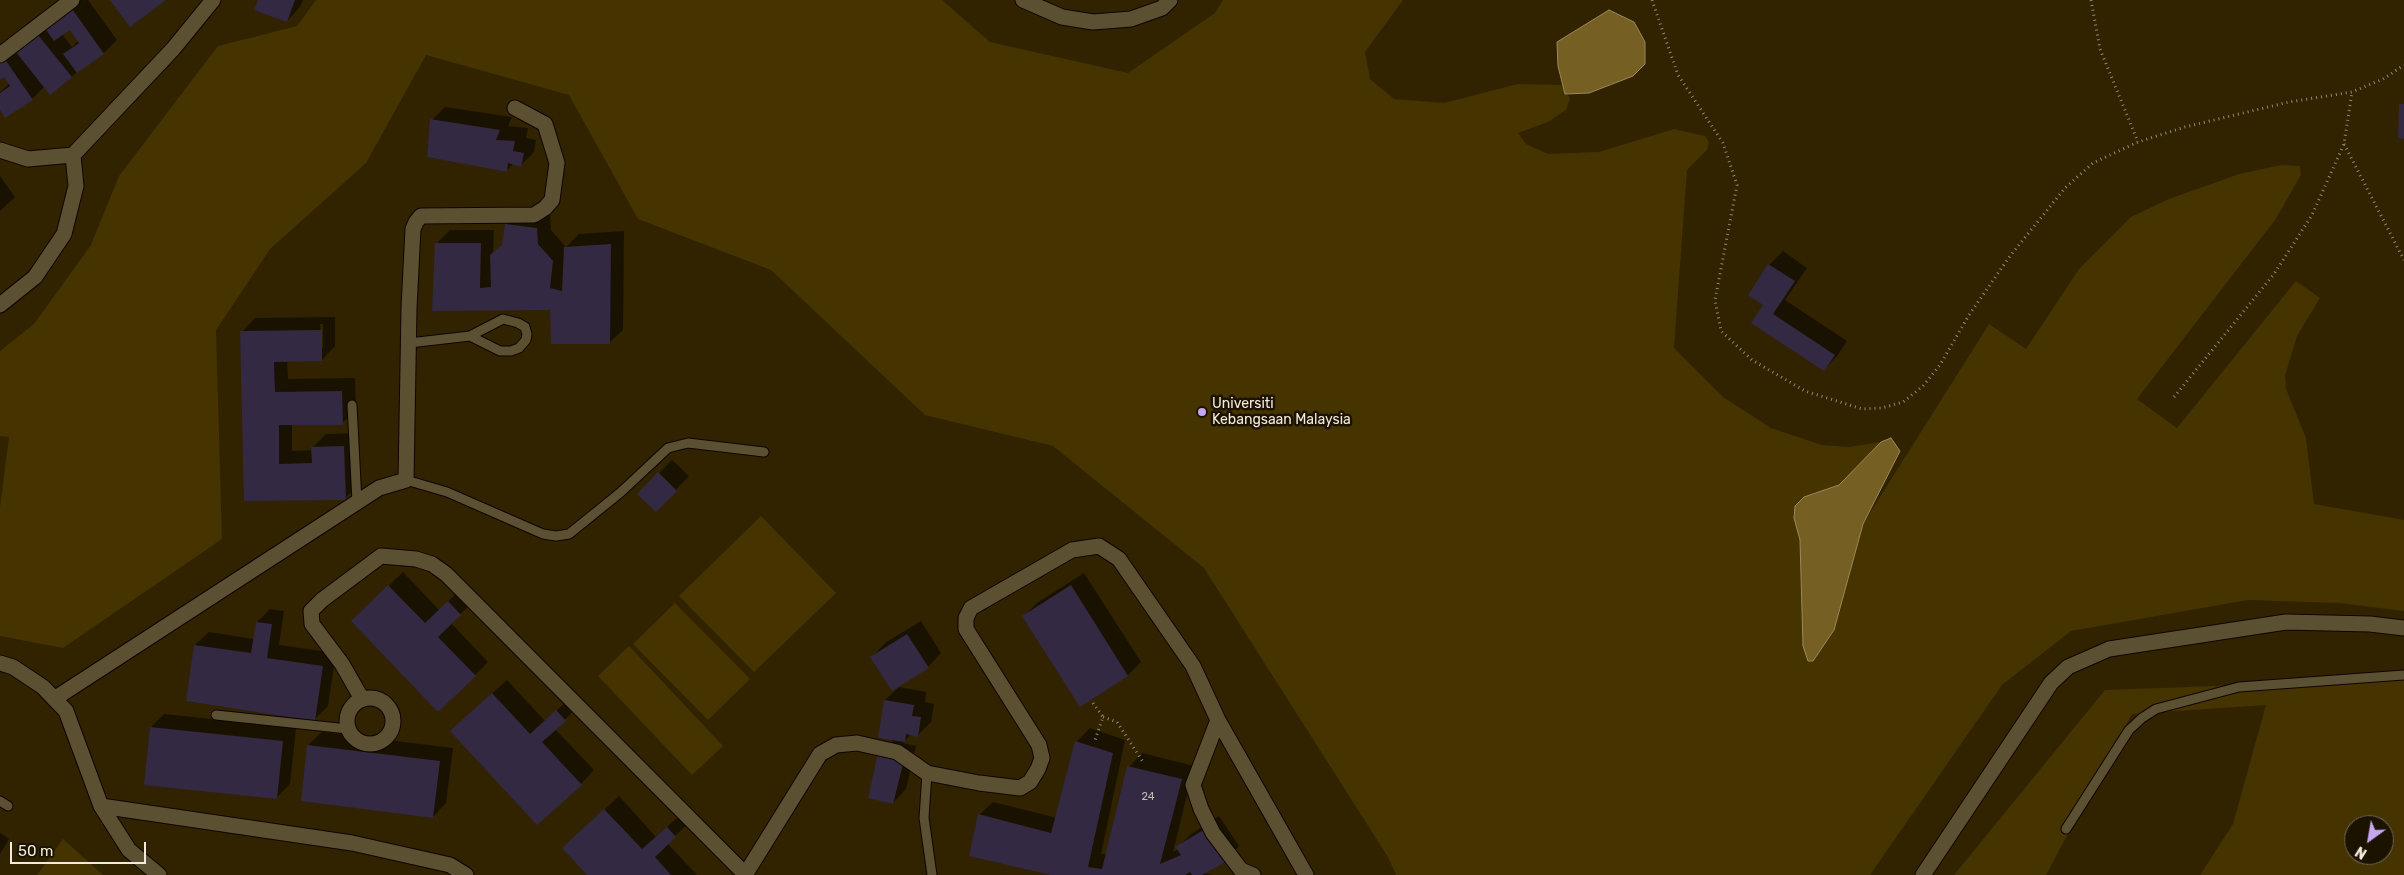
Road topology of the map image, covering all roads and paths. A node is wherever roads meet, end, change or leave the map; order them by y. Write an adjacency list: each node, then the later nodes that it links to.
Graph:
1 (72, 0): 7 (street)
2 (213, 0): 14 (street)
3 (1023, 0): 4 (street)
4 (1170, 0)
5 (1652, 0): 11 (path)
6 (2091, 0): 11 (path)
7 (0, 55)
8 (2404, 65): 9 (path)
9 (2352, 92): 11 (path); 12 (path)
10 (515, 108): 18 (street)
11 (2138, 142)
12 (2344, 144): 15 (path); 19 (path)
13 (0, 150): 14 (street)
14 (73, 155): 16 (street)
15 (2404, 260)
16 (0, 305)
17 (470, 336): 17 (lane); 18 (lane)
18 (409, 343): 22 (street)
19 (2174, 397)
20 (352, 405): 23 (lane)
21 (764, 452): 22 (lane)
22 (406, 480): 23 (street)
23 (358, 502): 27 (street)
24 (2404, 628): 45 (street)
25 (0, 663): 27 (street)
26 (2404, 675): 38 (lane)
27 (54, 699): 37 (street)
28 (362, 699): 33 (street); 33 (street); 41 (street)
29 (1093, 704): 31 (path)
30 (216, 715): 33 (lane)
31 (1103, 716): 34 (path); 35 (path)
32 (1218, 720): 36 (street); 43 (street); 44 (street)
33 (348, 729)
34 (1094, 743)
35 (1143, 762)
36 (927, 774): 41 (street); 42 (lane)
37 (101, 806): 39 (street); 40 (street)
38 (2066, 829)
39 (159, 875)
40 (466, 875)
41 (745, 875)
42 (932, 875)
43 (1253, 875)
44 (1306, 875)
45 (1923, 875)

